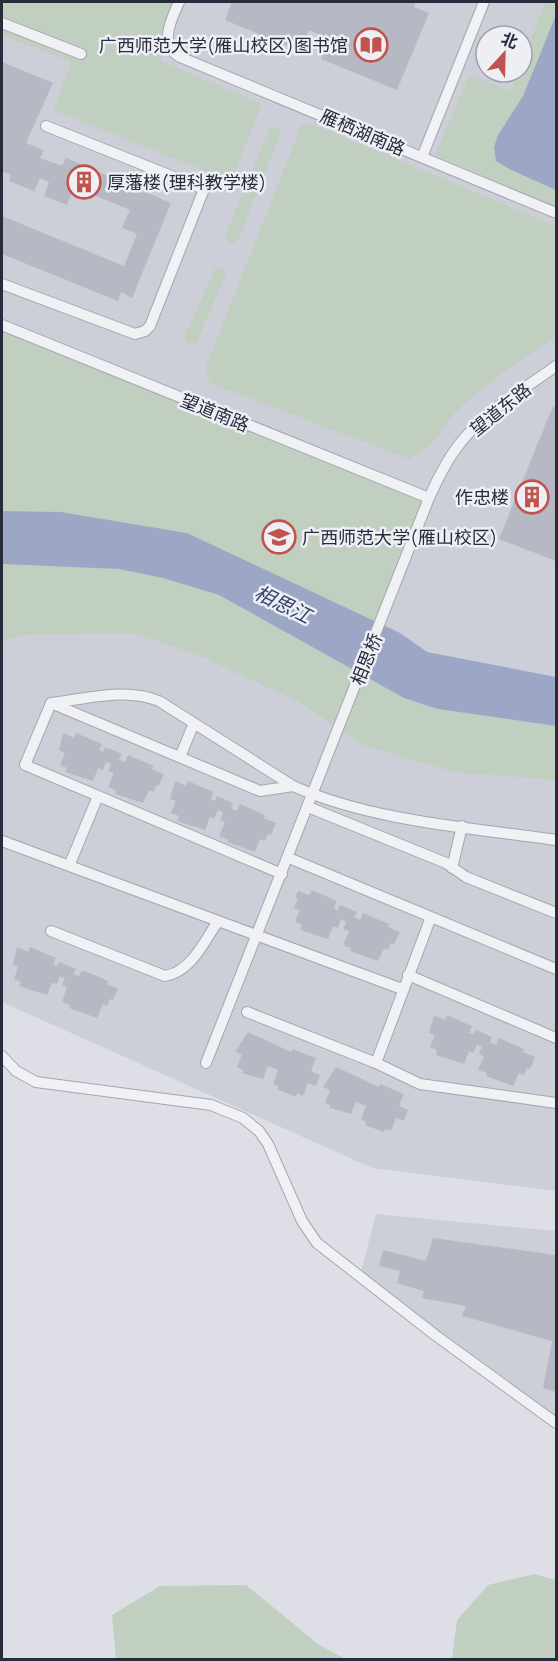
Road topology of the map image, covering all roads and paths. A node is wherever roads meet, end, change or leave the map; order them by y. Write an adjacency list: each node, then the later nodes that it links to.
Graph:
1 (179, 2): 6 (street, 雁栖湖南路)
2 (484, 2): 6 (street)
3 (2, 23): 4 (street)
4 (81, 54)
5 (46, 126): 8 (street)
6 (423, 157): 7 (street, 雁栖湖南路)
7 (556, 213)
8 (2, 284)
9 (2, 325): 11 (street, 望道南路)
10 (556, 366): 11 (street, 望道东路)
11 (429, 498): 12 (street, 望道东路)
12 (380, 624): 17 (street, 相思桥)
13 (51, 703): 14 (street); 15 (street); 18 (street)
14 (194, 723): 15 (street); 16 (street)
15 (180, 757): 16 (street)
16 (293, 786): 17 (street)
17 (313, 795): 19 (street, 相思桥); 20 (street)
18 (98, 796): 24 (street); 26 (street)
19 (308, 807): 23 (street, 相思桥); 25 (street)
20 (462, 826): 21 (street); 25 (street)
21 (556, 840)
22 (2, 841): 24 (street)
23 (289, 858): 26 (street, 相思桥); 28 (street)
24 (69, 866): 29 (street)
25 (452, 868): 27 (street)
26 (282, 874): 31 (street, 相思桥)
27 (556, 913)
28 (431, 917): 32 (street); 33 (street)
29 (218, 921): 30 (street); 31 (street)
30 (51, 931)
31 (256, 936): 34 (street); 39 (street, 相思桥)
32 (556, 969)
33 (408, 975): 34 (street); 36 (street)
34 (402, 989): 38 (street)
35 (247, 1012): 38 (street)
36 (556, 1038)
37 (2, 1056): 41 (street)
38 (376, 1062): 40 (street)
39 (206, 1063)
40 (556, 1103)
41 (556, 1423)

